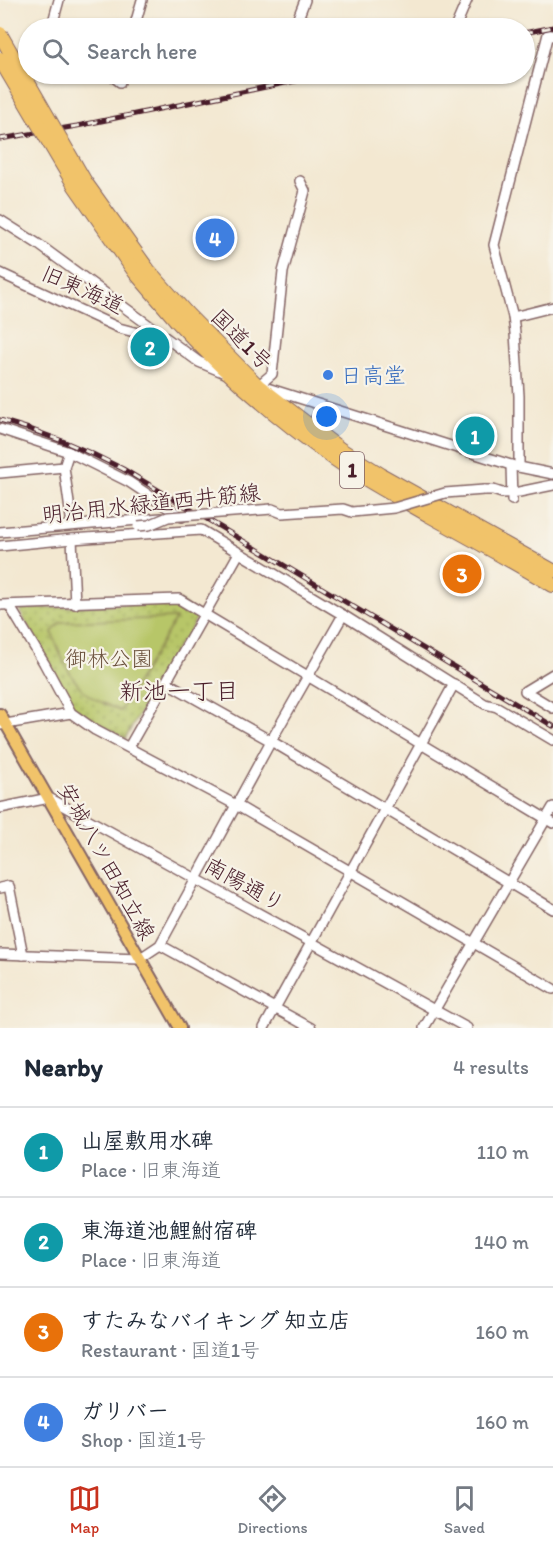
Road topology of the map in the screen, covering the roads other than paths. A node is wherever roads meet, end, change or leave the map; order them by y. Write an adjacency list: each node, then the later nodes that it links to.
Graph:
1 (59, 0): 5 (street)
2 (142, 0): 6 (street)
3 (305, 0): 7 (street)
4 (467, 0): 8 (street)
5 (54, 18)
6 (137, 18)
7 (298, 18)
8 (459, 18)
9 (0, 34): 12 (highway, 国道1号 / 1, bridge)
10 (553, 36): 19 (street)
11 (0, 59): 18 (highway, 国道1号 / 1, bridge)
12 (18, 65)
13 (29, 84): 18 (highway, 国道1号 / 1, bridge)
14 (300, 181): 22 (street)
15 (0, 219): 20 (street)
16 (0, 273): 20 (street, 旧東海道)
17 (553, 307): 19 (street)
18 (182, 317): 21 (highway, 国道1号 / 1); 22 (highway, 国道1号 / 1)
19 (513, 317): 27 (street)
20 (150, 327): 21 (street, 旧東海道)
21 (235, 378): 22 (street, 旧東海道); 40 (highway, 国道1号 / 1)
22 (258, 386): 23 (street, 旧東海道); 25 (highway, 国道1号 / 1)
23 (322, 406): 25 (street); 27 (street, 旧東海道)
24 (0, 429): 26 (street)
25 (317, 431): 39 (highway, 国道1号 / 1)
26 (69, 452): 28 (street); 33 (street)
27 (515, 466): 30 (street, 旧東海道); 32 (street)
28 (64, 467): 29 (street); 33 (street)
29 (0, 473)
30 (553, 474)
31 (553, 485): 32 (street, 明治用水緑道西井筋線)
32 (512, 496): 35 (street, 明治用水緑道西井筋線, bridge)
33 (72, 525): 34 (street)
34 (0, 532)
35 (0, 538)
36 (72, 539): 37 (street); 38 (street); 41 (street)
37 (0, 546)
38 (239, 553): 43 (street); 44 (street)
39 (553, 571)
40 (553, 585)
41 (75, 604): 42 (street); 43 (street)
42 (4, 605): 50 (street)
43 (205, 613): 46 (street); 47 (street)
44 (343, 615): 46 (street); 48 (street)
45 (553, 674): 49 (street)
46 (308, 676): 53 (street); 54 (street)
47 (166, 682): 53 (street); 55 (street)
48 (454, 684): 52 (street); 54 (street)
49 (553, 708)
50 (71, 713): 51 (street); 55 (street)
51 (2, 721): 56 (main road, 安城八ツ田知立線)
52 (553, 740)
53 (271, 741): 57 (street); 60 (street)
54 (421, 744): 60 (street); 61 (street)
55 (129, 747): 57 (street)
56 (49, 798): 59 (street); 63 (street, 南陽通り); 72 (main road, 安城八ツ田知立線)
57 (236, 805): 62 (street); 63 (street)
58 (553, 807): 61 (street)
59 (0, 808)
60 (385, 810): 62 (street); 64 (street)
61 (550, 821): 64 (street)
62 (350, 872): 67 (street); 68 (street)
63 (195, 879): 67 (street, 南陽通り); 69 (street)
64 (509, 883): 66 (street); 68 (street)
65 (0, 888): 71 (street)
66 (553, 909)
67 (311, 943): 74 (street); 75 (street, 南陽通り)
68 (473, 943): 73 (street); 75 (street)
69 (160, 945): 72 (street); 74 (street)
70 (0, 954): 71 (street)
71 (23, 955): 72 (street)
72 (139, 958): 76 (main road, 安城八ツ田知立線)
73 (553, 989)
74 (275, 1008): 77 (street); 78 (street)
75 (435, 1011): 79 (street); 80 (street, 南陽通り)
76 (180, 1028)
77 (264, 1028)
78 (311, 1028)
79 (424, 1028)
80 (467, 1028)

